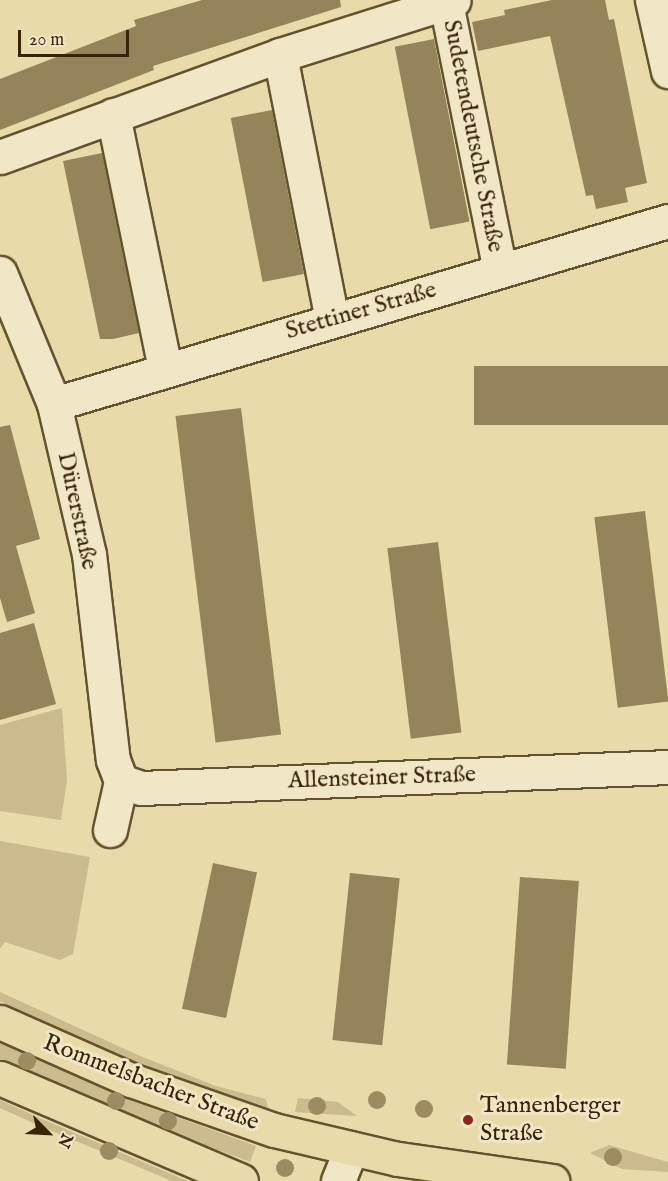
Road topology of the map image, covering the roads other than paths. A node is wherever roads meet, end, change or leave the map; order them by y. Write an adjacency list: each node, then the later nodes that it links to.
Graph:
1 (652, 0): 4 (street)
2 (450, 1): 3 (street, Sudetendeutsche Straße); 8 (street, Sudetendeutsche Straße)
3 (280, 55): 5 (street, Sudetendeutsche Straße); 10 (street)
4 (668, 70)
5 (113, 115): 6 (street, Sudetendeutsche Straße); 12 (street)
6 (0, 157)
7 (668, 221): 8 (street, Stettiner Straße)
8 (500, 270): 10 (street, Stettiner Straße)
9 (0, 273): 11 (street, Dürerstraße)
10 (332, 319): 12 (street, Stettiner Straße)
11 (10, 325): 13 (street, Dürerstraße)
12 (165, 369): 13 (street, Stettiner Straße)
13 (54, 404): 15 (street, Dürerstraße)
14 (668, 767): 15 (street, Allensteiner Straße)
15 (116, 770): 16 (street, Dürerstraße)
16 (110, 830)
17 (0, 1022): 19 (main road, Rommelsbacher Straße)
18 (0, 1078): 20 (main road, Rommelsbacher Straße)
19 (351, 1149): 21 (street); 22 (main road, Rommelsbacher Straße)
20 (241, 1181)
21 (338, 1181)
22 (552, 1181)

